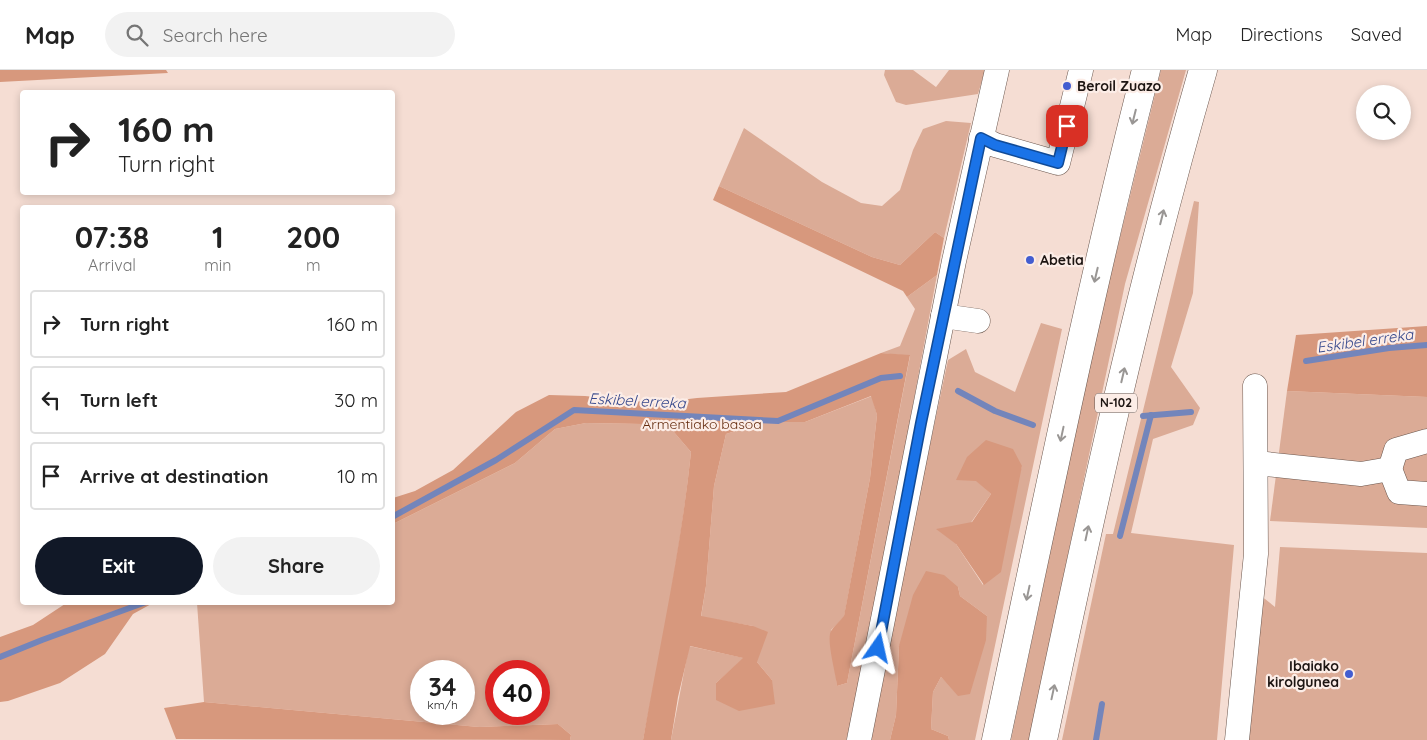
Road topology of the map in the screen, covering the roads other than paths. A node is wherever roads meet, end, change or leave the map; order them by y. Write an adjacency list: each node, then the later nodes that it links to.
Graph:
1 (997, 70): 5 (street)
2 (1081, 70): 5 (street)
3 (1146, 70): 14 (highway, one-way to 14)
4 (1203, 70): 15 (highway, N-102, one-way to 4)
5 (981, 138): 6 (street)
6 (943, 316): 7 (street); 13 (street)
7 (978, 321)
8 (1255, 386): 10 (street)
9 (1427, 441): 11 (street)
10 (1256, 463): 11 (street); 16 (street)
11 (1390, 469): 12 (street)
12 (1427, 494)
13 (859, 740)
14 (996, 740)
15 (1043, 740)
16 (1237, 740)

